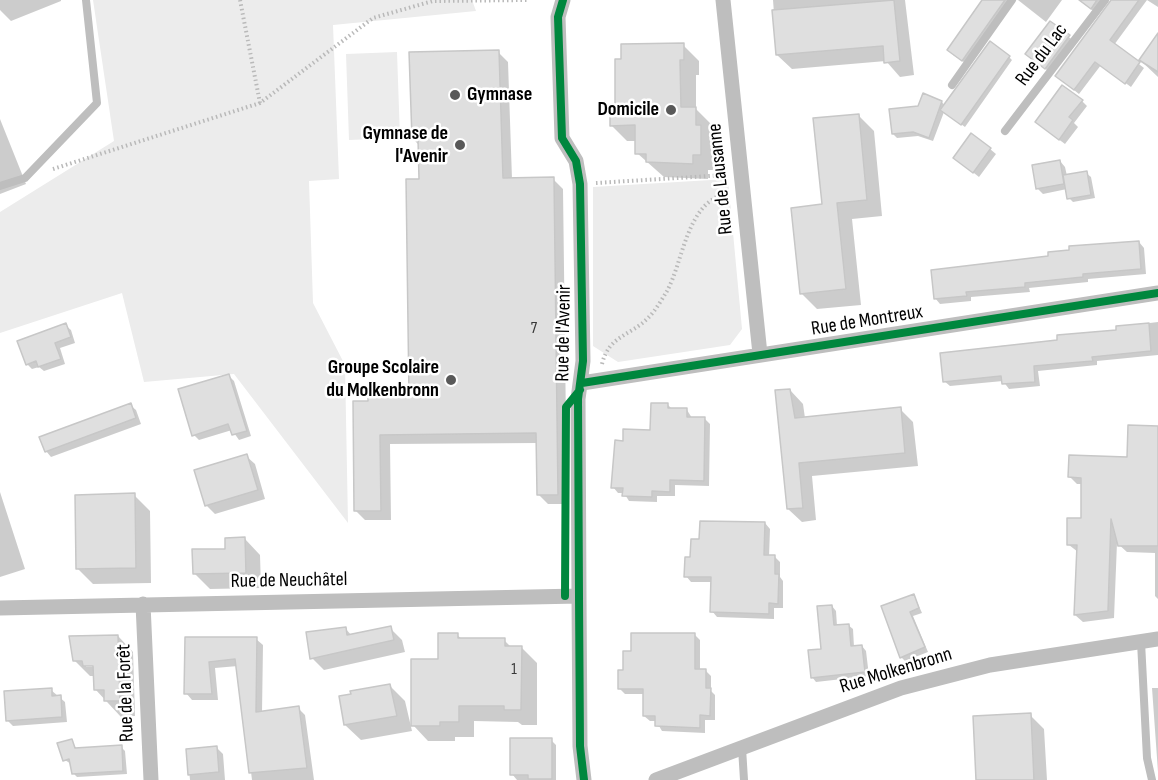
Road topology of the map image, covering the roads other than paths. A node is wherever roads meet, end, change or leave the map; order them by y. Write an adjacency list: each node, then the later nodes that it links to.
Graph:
1 (86, 0): 8 (lane)
2 (563, 0): 11 (street, Rue de l'Avenir)
3 (723, 0): 10 (street, Rue de Lausanne)
4 (1012, 0): 6 (lane)
5 (1105, 0): 7 (lane, Rue du Lac)
6 (952, 85)
7 (1005, 131)
8 (0, 186)
9 (1158, 293): 10 (street, Rue de Montreux)
10 (760, 354): 11 (street, Rue de Montreux)
11 (582, 383): 12 (street, Rue de l'Avenir)
12 (579, 596): 13 (street, Rue de Neuchâtel); 19 (street, Rue de l'Avenir)
13 (143, 604): 14 (street, Rue de Neuchâtel); 18 (street, Rue de la Forêt)
14 (0, 608)
15 (1158, 639): 16 (street, Rue Molkenbronn)
16 (1142, 642): 17 (street, Rue Molkenbronn); 22 (lane)
17 (742, 748): 20 (street, Rue Molkenbronn); 21 (lane)
18 (151, 780)
19 (584, 780)
20 (656, 780)
21 (744, 780)
22 (1152, 780)

